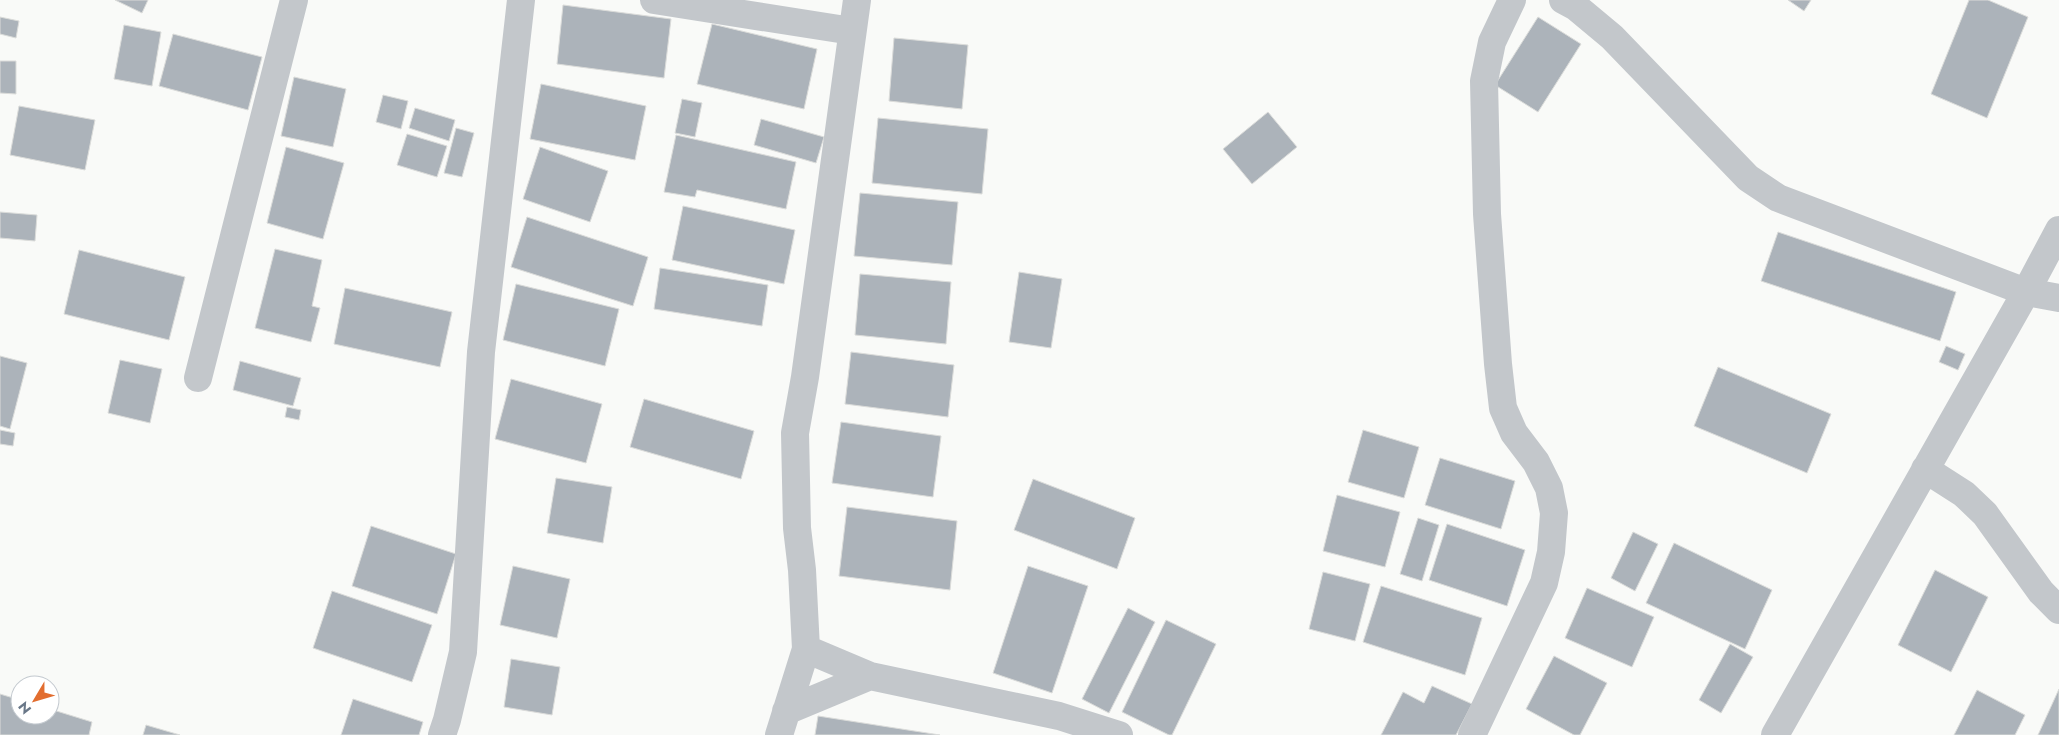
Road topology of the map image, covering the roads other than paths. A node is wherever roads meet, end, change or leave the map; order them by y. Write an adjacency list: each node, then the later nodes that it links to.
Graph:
1 (294, 0): 11 (street)
2 (521, 0): 17 (street)
3 (654, 0): 7 (street)
4 (857, 0): 7 (street)
5 (1512, 0): 19 (street)
6 (1563, 0): 9 (street)
7 (852, 31): 14 (street)
8 (2059, 230): 9 (street)
9 (2026, 292): 10 (street); 12 (street)
10 (2059, 298)
11 (198, 378)
12 (1926, 469): 13 (street); 20 (street)
13 (2059, 610)
14 (806, 649): 15 (street); 16 (street)
15 (870, 676): 16 (street); 18 (street)
16 (783, 723)
17 (442, 735)
18 (1119, 735)
19 (1472, 735)
20 (1775, 735)

